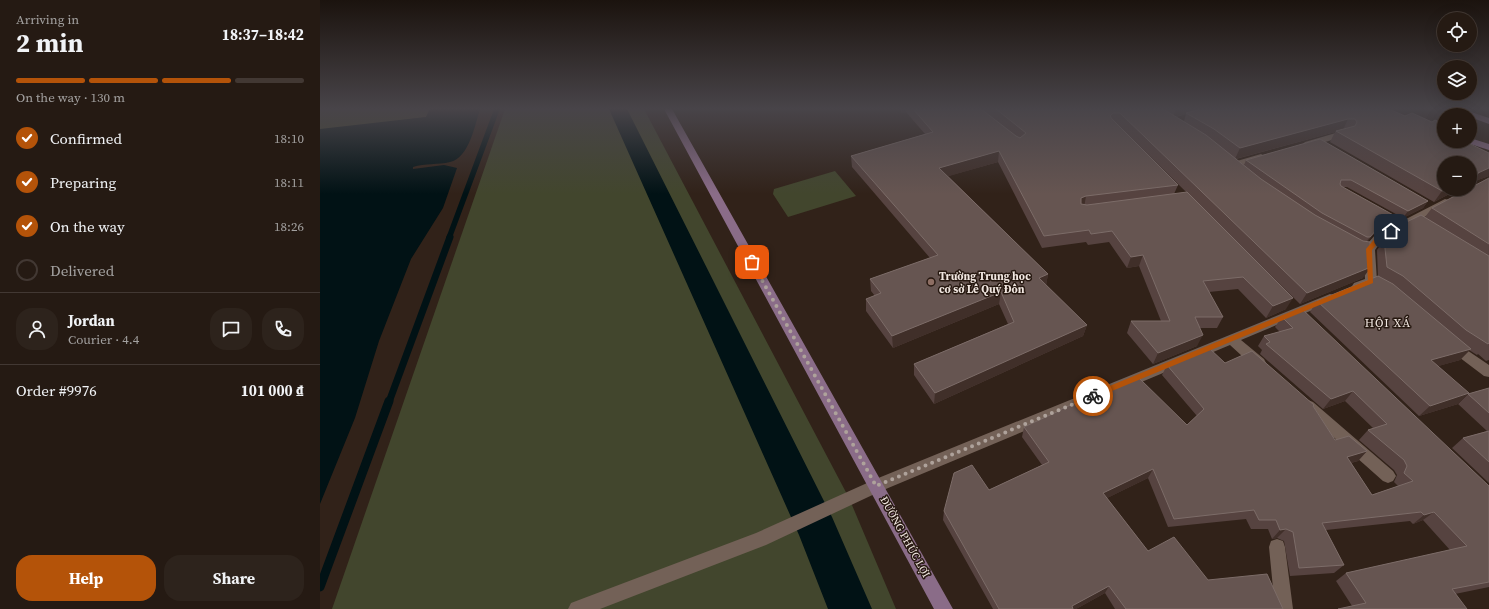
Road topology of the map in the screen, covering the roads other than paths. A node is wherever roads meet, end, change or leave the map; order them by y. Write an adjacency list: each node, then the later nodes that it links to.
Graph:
1 (684, 137): 25 (street, ĐƯỜNG PHÚC LỢI)
2 (1331, 137): 3 (street)
3 (1319, 141): 5 (street); 7 (street)
4 (1477, 143): 6 (street)
5 (1298, 147)
6 (1489, 147)
7 (1332, 149)
8 (1269, 155): 9 (street)
9 (1244, 174)
10 (1454, 197): 12 (street)
11 (1390, 216): 12 (street)
12 (1408, 222): 13 (street); 14 (street)
13 (1426, 227)
14 (1371, 281): 15 (street); 17 (street)
15 (1383, 288)
16 (1287, 300): 17 (street)
17 (1298, 311): 18 (street); 20 (street)
18 (1309, 322)
19 (1440, 336): 22 (street)
20 (1232, 339): 21 (street); 25 (street)
21 (1268, 370)
22 (1489, 372)
23 (1298, 397): 24 (street)
24 (1388, 476)
25 (876, 486): 27 (street); 28 (street, ĐƯỜNG PHÚC LỢI)
26 (1277, 547): 29 (street)
27 (577, 609)
28 (944, 609)
29 (1284, 609)

